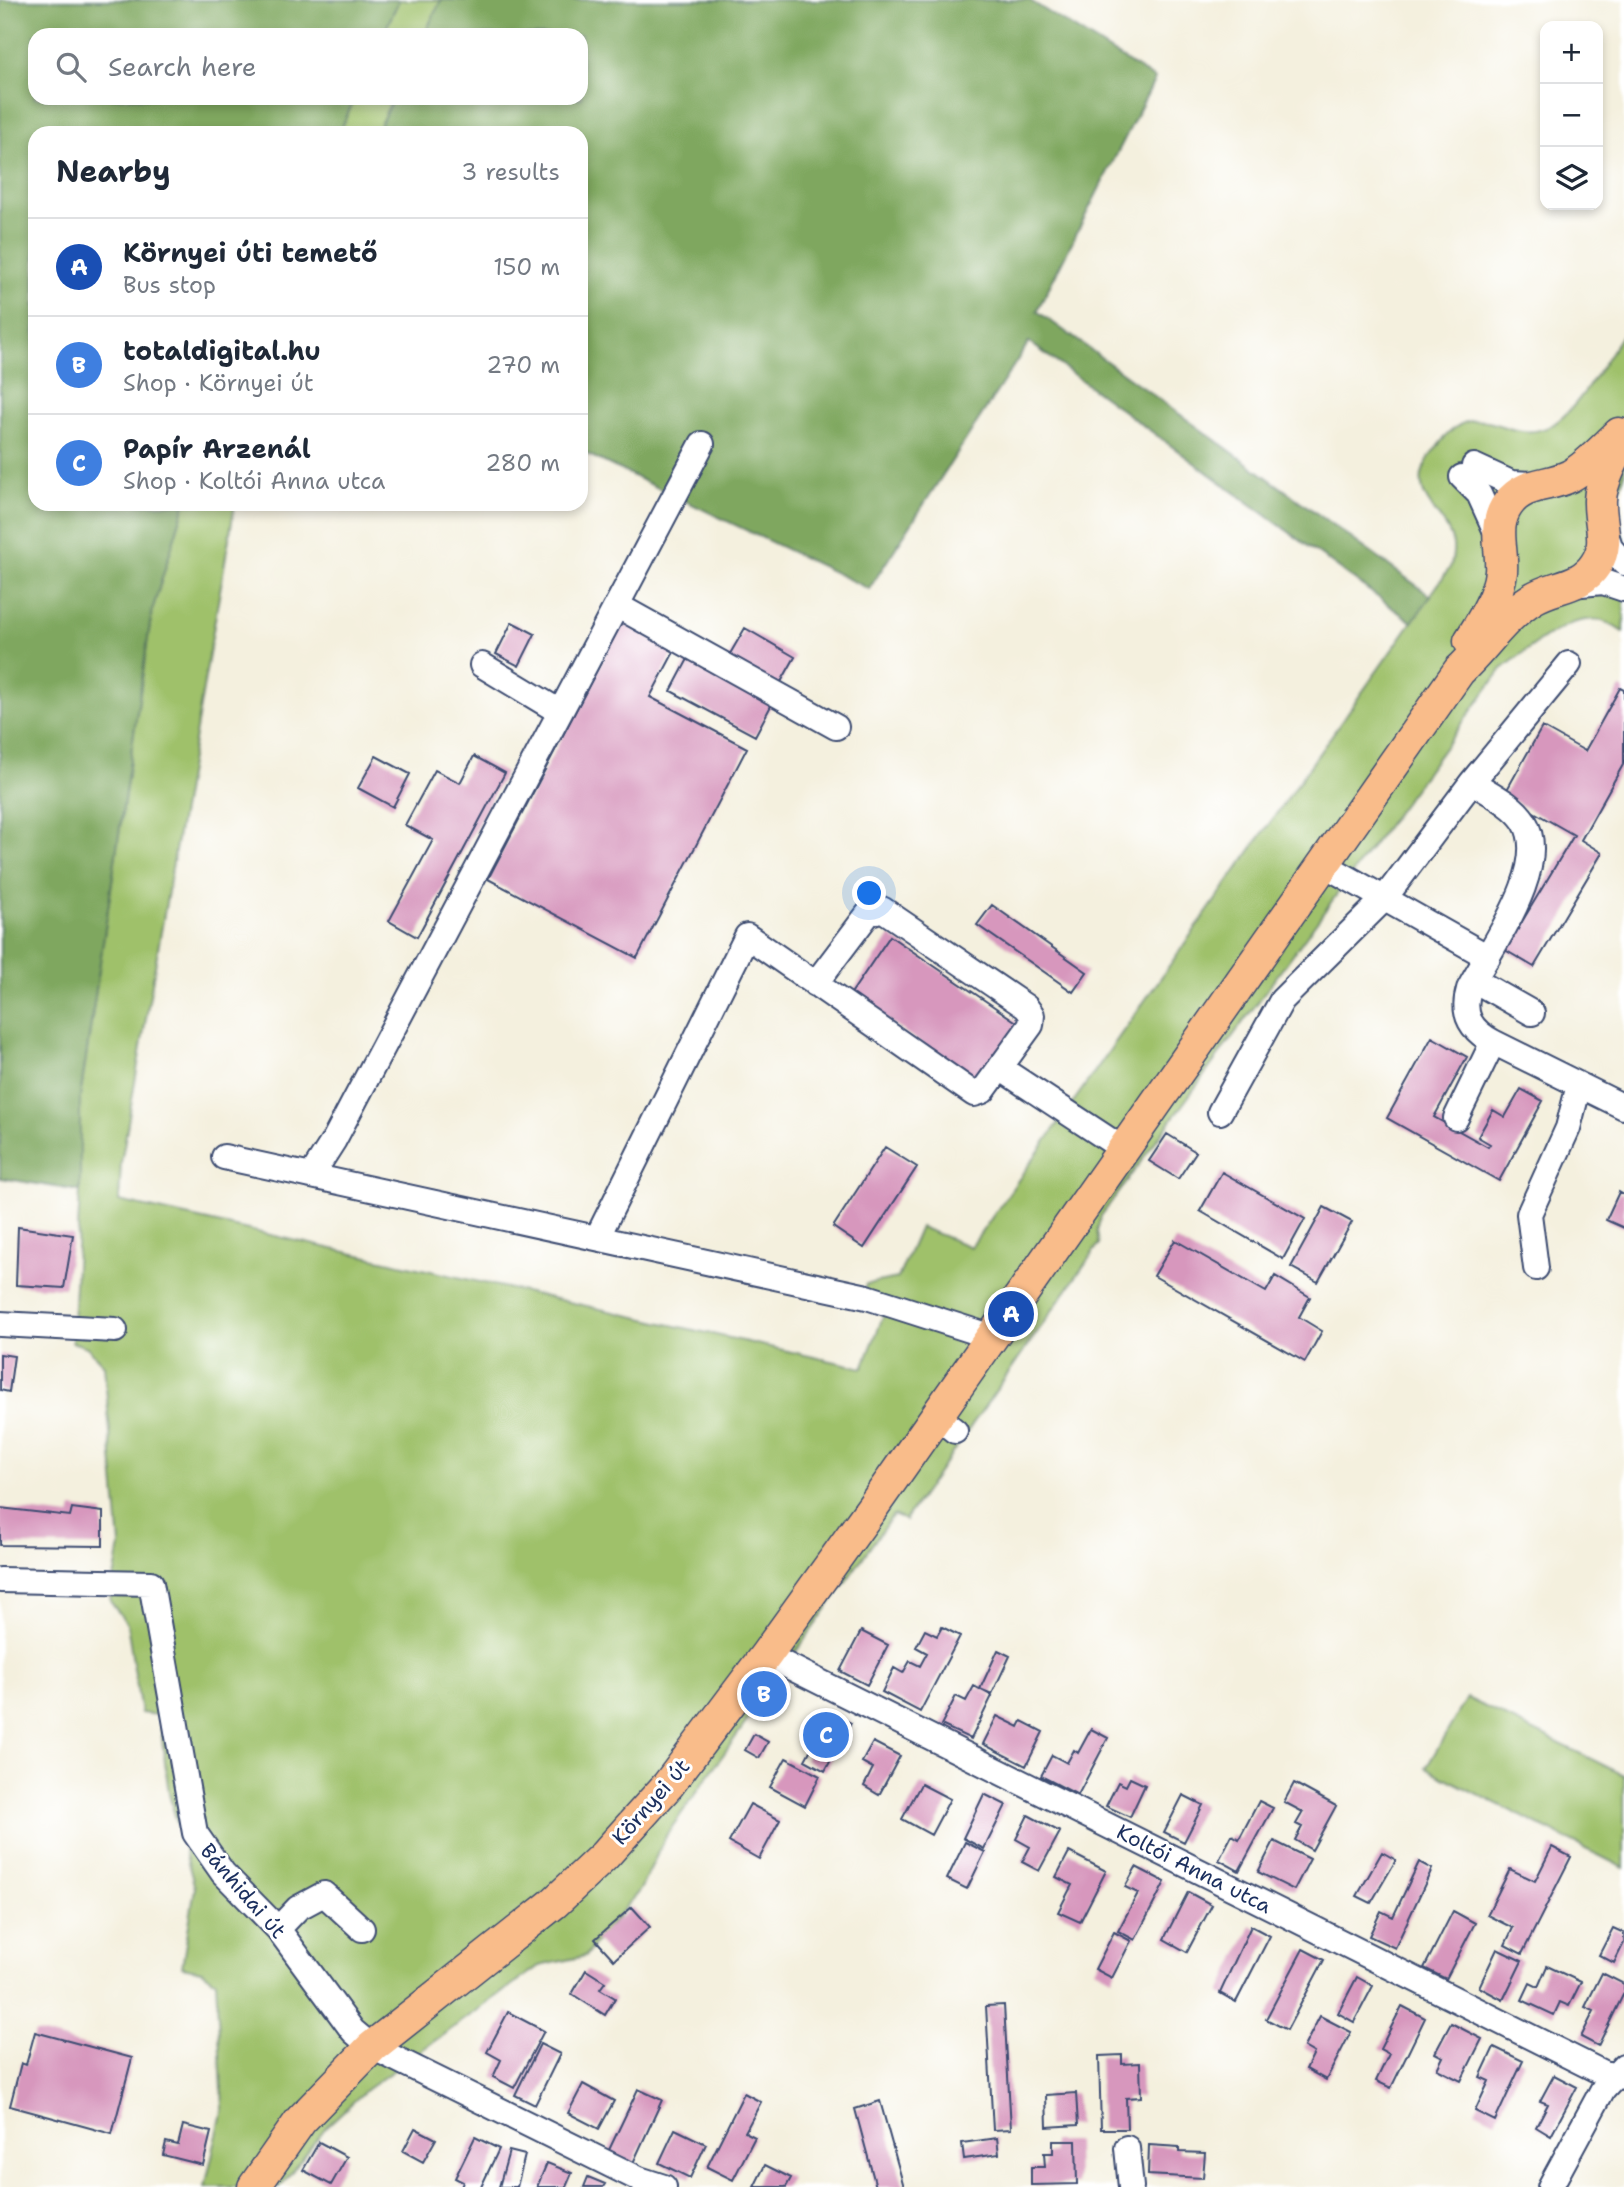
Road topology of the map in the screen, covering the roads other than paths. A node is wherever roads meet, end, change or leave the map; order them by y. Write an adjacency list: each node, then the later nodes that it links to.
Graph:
1 (1624, 429): 4 (main road)
2 (1624, 440): 5 (main road)
3 (702, 444): 10 (street)
4 (1544, 483): 5 (main road); 6 (main road); 6 (street)
5 (1604, 529): 7 (street); 8 (main road)
6 (1499, 545): 8 (main road); 13 (main road)
7 (1624, 563)
8 (1564, 587): 9 (street); 13 (main road)
9 (1624, 589)
10 (618, 606): 14 (street); 15 (street)
11 (1569, 664): 16 (street)
12 (482, 665): 14 (street)
13 (1459, 671): 17 (main road, Környei út)
14 (560, 712): 31 (street)
15 (836, 727)
16 (1472, 782): 18 (street); 19 (street)
17 (1323, 864): 18 (street); 29 (main road, Környei út)
18 (1384, 899): 19 (street); 27 (street)
19 (1488, 957): 20 (street)
20 (1474, 980): 22 (street); 23 (street)
21 (815, 984): 24 (street); 24 (street); 32 (street)
22 (1532, 1013)
23 (1493, 1042): 25 (street); 28 (street)
24 (1000, 1068): 29 (street)
25 (1579, 1085): 26 (street); 33 (street)
26 (1624, 1107)
27 (1220, 1112)
28 (1456, 1118)
29 (1123, 1149): 36 (main road, Környei út)
30 (224, 1157): 31 (street)
31 (311, 1176): 32 (street)
32 (597, 1238): 36 (street)
33 (1536, 1268)
34 (0, 1324): 35 (street)
35 (115, 1330)
36 (992, 1336): 38 (main road, Környei út)
37 (0, 1580): 39 (street, Bánhidai út)
38 (766, 1655): 41 (main road, Környei út); 42 (street, Koltói Anna utca)
39 (278, 1929): 40 (street); 41 (street, Bánhidai út)
40 (362, 1929)
41 (372, 2046): 44 (street); 45 (main road, Környei út)
42 (1622, 2074): 48 (street)
43 (1126, 2148): 47 (street)
44 (638, 2183): 46 (street)
45 (254, 2187)
46 (664, 2187)
47 (1131, 2187)
48 (1550, 2187)

